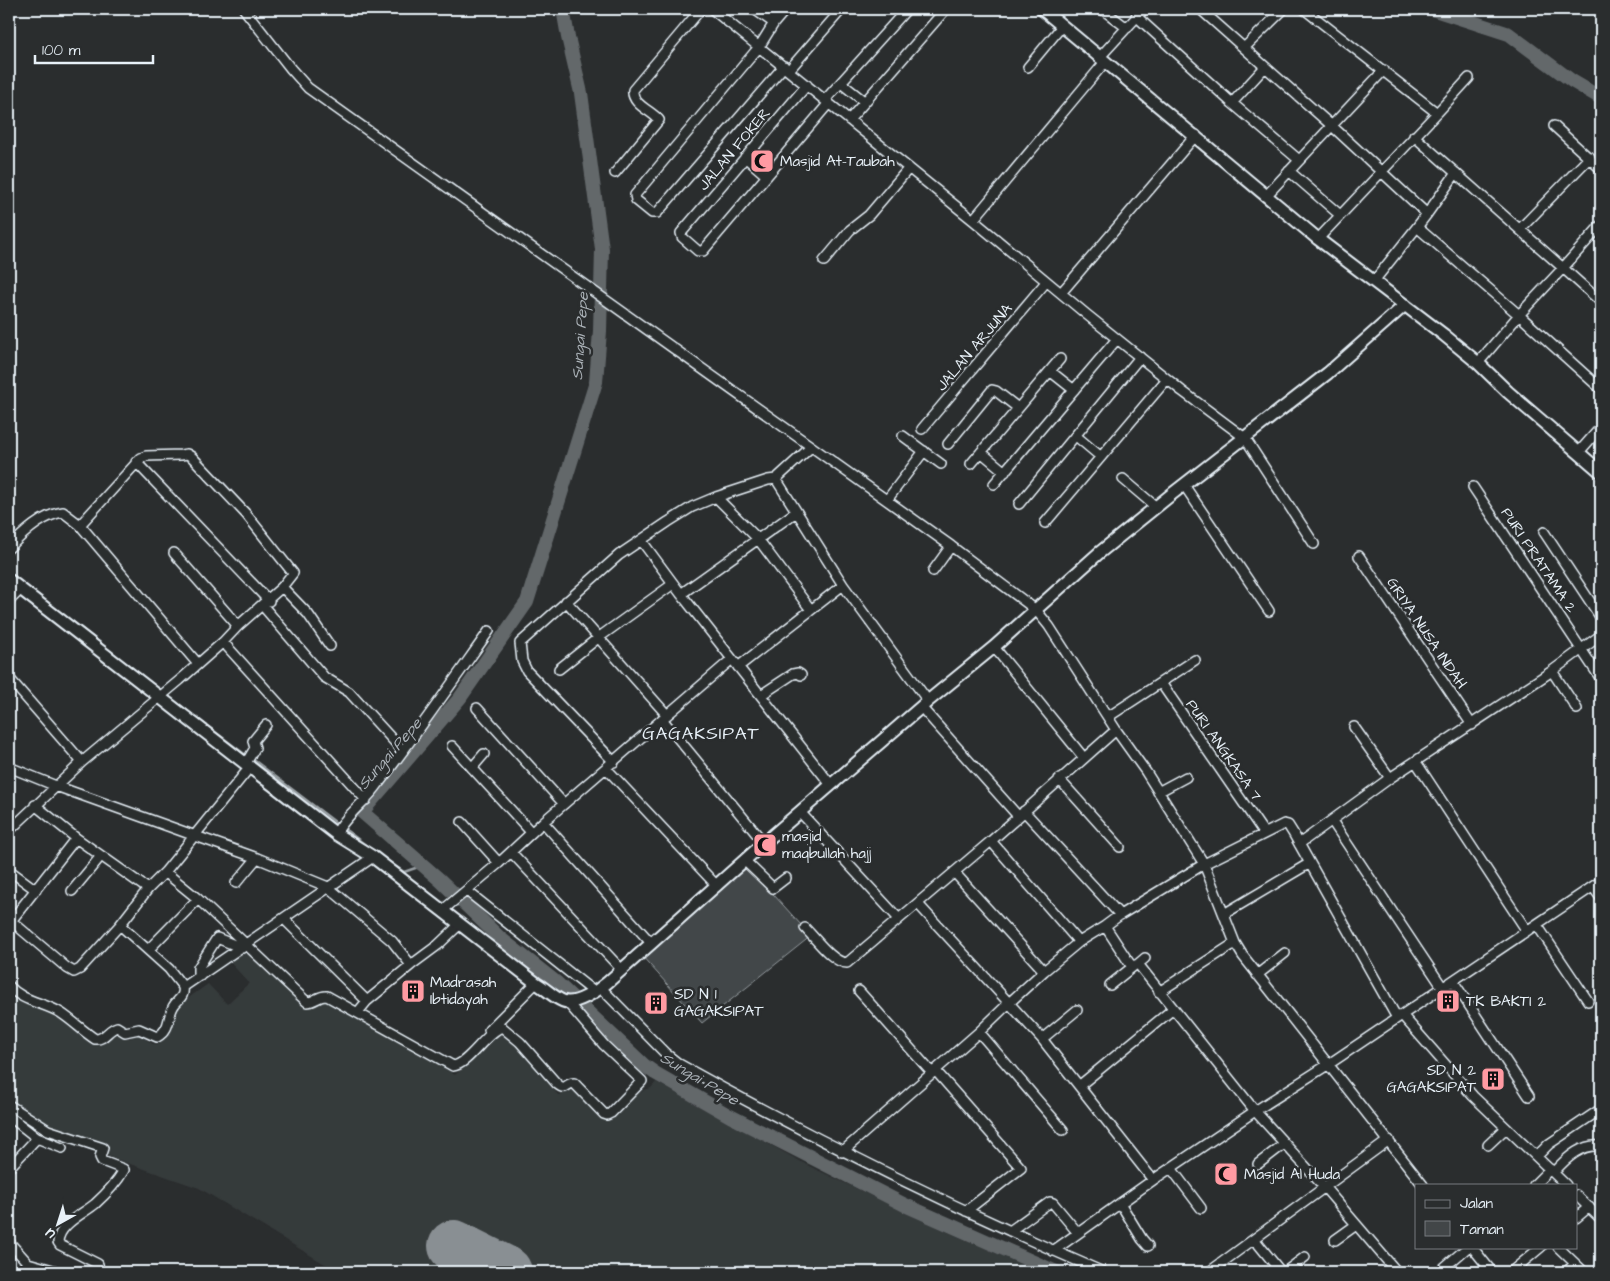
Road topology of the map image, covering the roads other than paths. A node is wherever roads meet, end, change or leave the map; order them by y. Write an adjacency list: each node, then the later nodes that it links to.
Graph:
1 (244, 9): 79 (street)
2 (701, 9): 45 (street)
3 (712, 9): 19 (street)
4 (754, 9): 16 (street)
5 (786, 9): 16 (street)
6 (842, 9): 23 (street)
7 (907, 9): 27 (street)
8 (946, 9): 30 (street)
9 (1042, 9): 17 (main road)
10 (1102, 9): 18 (street)
11 (1144, 9): 15 (street)
12 (1200, 9): 20 (street)
13 (1284, 9): 20 (street)
14 (1304, 9): 25 (street)
15 (1136, 16): 18 (street); 31 (street)
16 (774, 23): 19 (street)
17 (1062, 26): 21 (main road); 24 (street)
18 (1127, 28): 21 (street)
19 (759, 47): 23 (street); 23 (street)
20 (1244, 48): 22 (street)
21 (1102, 60): 36 (main road); 51 (street)
22 (1265, 67): 31 (street); 34 (street)
23 (786, 68): 28 (street)
24 (1028, 68)
25 (1384, 70): 32 (street); 34 (street)
26 (1469, 78): 32 (street)
27 (841, 82): 29 (street); 30 (street)
28 (807, 85): 29 (street); 39 (street, JALAN FOKER)
29 (827, 102): 33 (street); 47 (street)
30 (865, 102): 33 (street)
31 (1232, 103): 40 (street)
32 (1437, 113): 37 (street)
33 (849, 120): 41 (street)
34 (1332, 126): 40 (street); 44 (street)
35 (1554, 126): 38 (street)
36 (1196, 135): 48 (main road); 60 (street)
37 (1414, 136): 44 (street); 46 (street)
38 (1590, 157): 42 (street); 54 (street)
39 (745, 158): 47 (street); 47 (street, JALAN FOKER)
40 (1299, 160): 43 (street)
41 (909, 168): 51 (street); 56 (street)
42 (1601, 169)
43 (1289, 171): 48 (street); 50 (street)
44 (1381, 172): 49 (street); 50 (street)
45 (615, 173)
46 (1456, 173): 49 (street); 54 (street)
47 (767, 176)
48 (1266, 196): 55 (main road)
49 (1427, 214): 53 (street)
50 (1340, 215): 55 (street)
51 (974, 220): 59 (street)
52 (1601, 226): 57 (street)
53 (1417, 228): 58 (street); 63 (street)
54 (1520, 228): 57 (street)
55 (1318, 238): 58 (main road)
56 (824, 261)
57 (1563, 268): 61 (street); 63 (street)
58 (1374, 281): 62 (main road)
59 (1046, 282): 60 (street); 74 (street, JALAN ARJUNA)
60 (1061, 294): 64 (street)
61 (1601, 302)
62 (1405, 305): 67 (main road); 77 (main road)
63 (1519, 315): 67 (street); 70 (street)
64 (1117, 339): 65 (street); 71 (street)
65 (1140, 357): 69 (street); 76 (street)
66 (1060, 359): 68 (street)
67 (1478, 363): 82 (main road)
68 (1050, 371): 71 (street); 72 (street)
69 (1167, 379): 77 (street); 83 (street)
70 (1601, 389)
71 (1074, 390): 87 (street)
72 (1018, 408): 78 (street); 81 (street)
73 (1601, 427): 82 (street)
74 (922, 429)
75 (903, 436): 80 (street)
76 (1076, 436): 83 (street); 96 (street)
77 (1244, 438): 92 (main road); 104 (street)
78 (948, 444)
79 (810, 447): 90 (street); 95 (street)
80 (924, 451): 85 (street); 95 (street)
81 (981, 452): 86 (street); 87 (street)
82 (1579, 452): 88 (main road)
83 (1101, 457): 99 (street)
84 (136, 462): 100 (street); 113 (street); 118 (street)
85 (941, 464)
86 (971, 464)
87 (1005, 472): 91 (street)
88 (1601, 472)
89 (1123, 478): 97 (street)
90 (776, 479): 94 (street); 98 (street)
91 (994, 484)
92 (1184, 485): 97 (main road); 121 (street)
93 (1474, 487): 130 (street, PURI PRATAMA 2)
94 (716, 497): 102 (street); 103 (street)
95 (886, 500): 105 (street)
96 (1019, 504)
97 (1156, 507): 120 (main road)
98 (796, 512): 103 (street); 112 (street)
99 (1045, 523)
100 (80, 525): 106 (street); 133 (street)
101 (1544, 532): 122 (street)
102 (641, 540): 111 (street); 117 (street)
103 (758, 540): 115 (street); 119 (street)
104 (1314, 544)
105 (951, 546): 109 (street); 120 (street)
106 (9, 548)
107 (174, 553): 123 (street)
108 (1359, 556): 148 (street, GRIYA NUSA INDAH)
109 (933, 571)
110 (9, 580): 114 (main road)
111 (673, 584): 115 (street); 126 (street)
112 (843, 585): 119 (street); 143 (street)
113 (282, 588): 118 (street); 128 (street)
114 (21, 589): 116 (street); 142 (main road)
115 (681, 594): 131 (street)
116 (9, 601)
117 (566, 601): 126 (street); 159 (street)
118 (265, 603): 123 (street); 153 (street)
119 (811, 610): 134 (street)
120 (1036, 610): 129 (main road); 147 (street)
121 (1269, 611)
122 (1601, 618)
123 (238, 626): 127 (street)
124 (489, 631): 153 (street)
125 (1601, 635): 130 (street)
126 (598, 638): 135 (street); 146 (street)
127 (223, 642): 133 (street); 168 (street)
128 (330, 646)
129 (994, 646): 143 (main road); 155 (street)
130 (1582, 649): 136 (street); 139 (street, PURI PRATAMA 2)
131 (732, 660): 134 (street); 146 (street)
132 (1195, 660): 140 (street)
133 (198, 664): 142 (street)
134 (738, 667): 141 (street)
135 (559, 669)
136 (1552, 671): 145 (street); 148 (street)
137 (801, 675): 141 (street)
138 (9, 678): 157 (street)
139 (1601, 679)
140 (1160, 683): 147 (street); 179 (street, PURI ANGKASA 7)
141 (761, 695): 165 (street)
142 (160, 696): 156 (main road); 157 (street)
143 (925, 704): 165 (main road); 172 (street)
144 (477, 708): 169 (street)
145 (1577, 709)
146 (664, 717): 159 (street); 183 (street)
147 (1108, 717): 151 (street)
148 (1472, 725): 158 (street)
149 (266, 726): 156 (street)
150 (1354, 727): 163 (street)
151 (1116, 730): 155 (street); 167 (street)
152 (452, 746): 161 (street)
153 (403, 751): 168 (street)
154 (484, 754): 161 (street)
155 (1084, 758): 164 (street)
156 (249, 760): 177 (main road); 180 (street)
157 (82, 762): 166 (street)
158 (1416, 762): 163 (street); 220 (street)
159 (610, 765): 169 (street); 200 (street)
160 (9, 767): 166 (street)
161 (472, 768): 178 (street)
162 (1186, 777): 167 (street)
163 (1390, 778): 173 (street)
164 (1059, 779): 172 (street); 185 (street)
165 (831, 785): 171 (main road)
166 (56, 786): 170 (street); 180 (street)
167 (1158, 792): 193 (street)
168 (366, 800): 177 (street)
169 (564, 804): 175 (street)
170 (35, 805): 176 (street); 181 (street)
171 (800, 812): 183 (main road); 214 (street)
172 (1021, 814): 182 (street); 211 (street)
173 (1332, 821): 184 (street); 238 (street)
174 (462, 822): 191 (street)
175 (543, 822): 178 (street); 222 (street)
176 (9, 831)
177 (337, 832): 188 (main road)
178 (531, 832): 186 (street)
179 (1264, 833): 184 (street); 193 (street)
180 (194, 835): 189 (street); 195 (street)
181 (76, 838): 187 (street); 203 (street)
182 (991, 841): 196 (street); 221 (street)
183 (764, 843): 190 (main road)
184 (1299, 844): 192 (street)
185 (1120, 847)
186 (511, 852): 191 (street); 229 (street)
187 (102, 856): 202 (street); 204 (street)
188 (373, 857): 201 (street); 209 (main road)
189 (257, 858): 198 (street); 201 (street)
190 (745, 861): 197 (street); 200 (main road)
191 (499, 863): 205 (street)
192 (1310, 863): 210 (street); 249 (street)
193 (1204, 864): 210 (street); 211 (street)
194 (9, 870): 203 (street)
195 (166, 872): 202 (street); 207 (street)
196 (954, 872): 208 (street); 230 (street)
197 (786, 878)
198 (236, 883)
199 (1597, 884): 206 (street); 217 (street)
200 (717, 886): 222 (main road)
201 (328, 887): 212 (street); 228 (street)
202 (148, 889): 216 (street)
203 (36, 890): 213 (street)
204 (72, 891)
205 (465, 892): 209 (street); 240 (street)
206 (1601, 898)
207 (198, 900): 224 (street); 225 (street)
208 (918, 904): 214 (street); 245 (street)
209 (447, 907): 215 (main road)
210 (1224, 914): 223 (street)
211 (1120, 915): 218 (street)
212 (284, 919): 224 (street); 242 (street)
213 (10, 920): 216 (street)
214 (899, 920): 219 (street)
215 (460, 924): 228 (street); 234 (main road)
216 (120, 925): 225 (street)
217 (1537, 925): 220 (street); 243 (street)
218 (1105, 926): 221 (street); 227 (street)
219 (805, 928)
220 (1527, 931): 233 (street)
221 (1079, 942): 230 (street)
222 (651, 943): 229 (main road)
223 (1235, 943): 231 (street); 241 (street)
224 (244, 947): 232 (street); 232 (street); 248 (street)
225 (148, 950): 237 (street)
226 (1285, 953): 231 (street)
227 (1138, 963): 235 (street); 241 (street)
228 (411, 965): 242 (street)
229 (622, 970): 240 (main road)
230 (1044, 971): 245 (street)
231 (1257, 975): 253 (street)
232 (200, 976): 237 (street)
233 (1453, 981): 238 (street); 256 (street)
234 (536, 984): 244 (main road); 252 (street)
235 (1110, 985)
236 (9, 986): 237 (street)
237 (183, 987)
238 (1443, 988): 249 (street)
239 (859, 991): 254 (street)
240 (595, 992): 244 (main road); 269 (street)
241 (1158, 992): 246 (street)
242 (367, 1001): 248 (street)
243 (1588, 1001)
244 (571, 1002): 248 (street)
245 (1009, 1003): 250 (street); 251 (street)
246 (1173, 1009): 255 (street); 259 (street)
247 (1077, 1010): 251 (street)
248 (358, 1012)
249 (1400, 1017): 253 (street); 261 (street)
250 (979, 1032): 254 (street); 262 (street)
251 (1042, 1039): 255 (street)
252 (465, 1053)
253 (1330, 1064): 259 (street); 264 (street)
254 (933, 1072): 269 (street); 284 (street)
255 (1079, 1086): 275 (street)
256 (1529, 1096)
257 (9, 1105): 304 (street)
258 (1601, 1109): 270 (street)
259 (1255, 1111): 265 (street); 273 (street)
260 (9, 1116): 263 (street)
261 (1505, 1129): 266 (street); 270 (street)
262 (1063, 1130)
263 (37, 1138): 268 (street); 272 (street)
264 (1389, 1140): 276 (street); 279 (street)
265 (1284, 1144): 271 (street); 279 (street)
266 (1488, 1145)
267 (1601, 1146): 274 (street)
268 (62, 1148)
269 (842, 1152): 284 (street)
270 (1537, 1156): 274 (street)
271 (1258, 1164)
272 (9, 1168)
273 (1171, 1168): 275 (street); 283 (street)
274 (1552, 1171): 277 (street); 278 (street)
275 (1153, 1180): 281 (street)
276 (1422, 1184)
277 (1535, 1184)
278 (1565, 1184)
279 (1325, 1188): 287 (street); 290 (street)
280 (1578, 1197): 282 (street)
281 (1120, 1203): 289 (street); 293 (street)
282 (1589, 1207): 285 (street); 286 (street)
283 (1201, 1208)
284 (966, 1211): 288 (street)
285 (1578, 1216)
286 (1601, 1219)
287 (1356, 1225): 291 (street); 309 (street)
288 (1010, 1231): 289 (street); 298 (street)
289 (1078, 1233): 298 (street)
290 (1254, 1240): 306 (street); 307 (street)
291 (1335, 1240)
292 (9, 1242): 300 (street)
293 (1148, 1246)
294 (1469, 1248): 310 (street)
295 (1471, 1248): 311 (street)
296 (1540, 1248): 312 (street)
297 (1559, 1248): 301 (street)
298 (1053, 1251): 305 (street)
299 (1304, 1257): 308 (street)
300 (28, 1263): 302 (street); 303 (street)
301 (1575, 1264): 313 (street); 314 (street)
302 (19, 1272)
303 (60, 1272)
304 (99, 1272)
305 (1103, 1272)
306 (1209, 1272)
307 (1281, 1272)
308 (1285, 1272)
309 (1397, 1272)
310 (1439, 1272)
311 (1492, 1272)
312 (1511, 1272)
313 (1566, 1272)
314 (1584, 1272)

